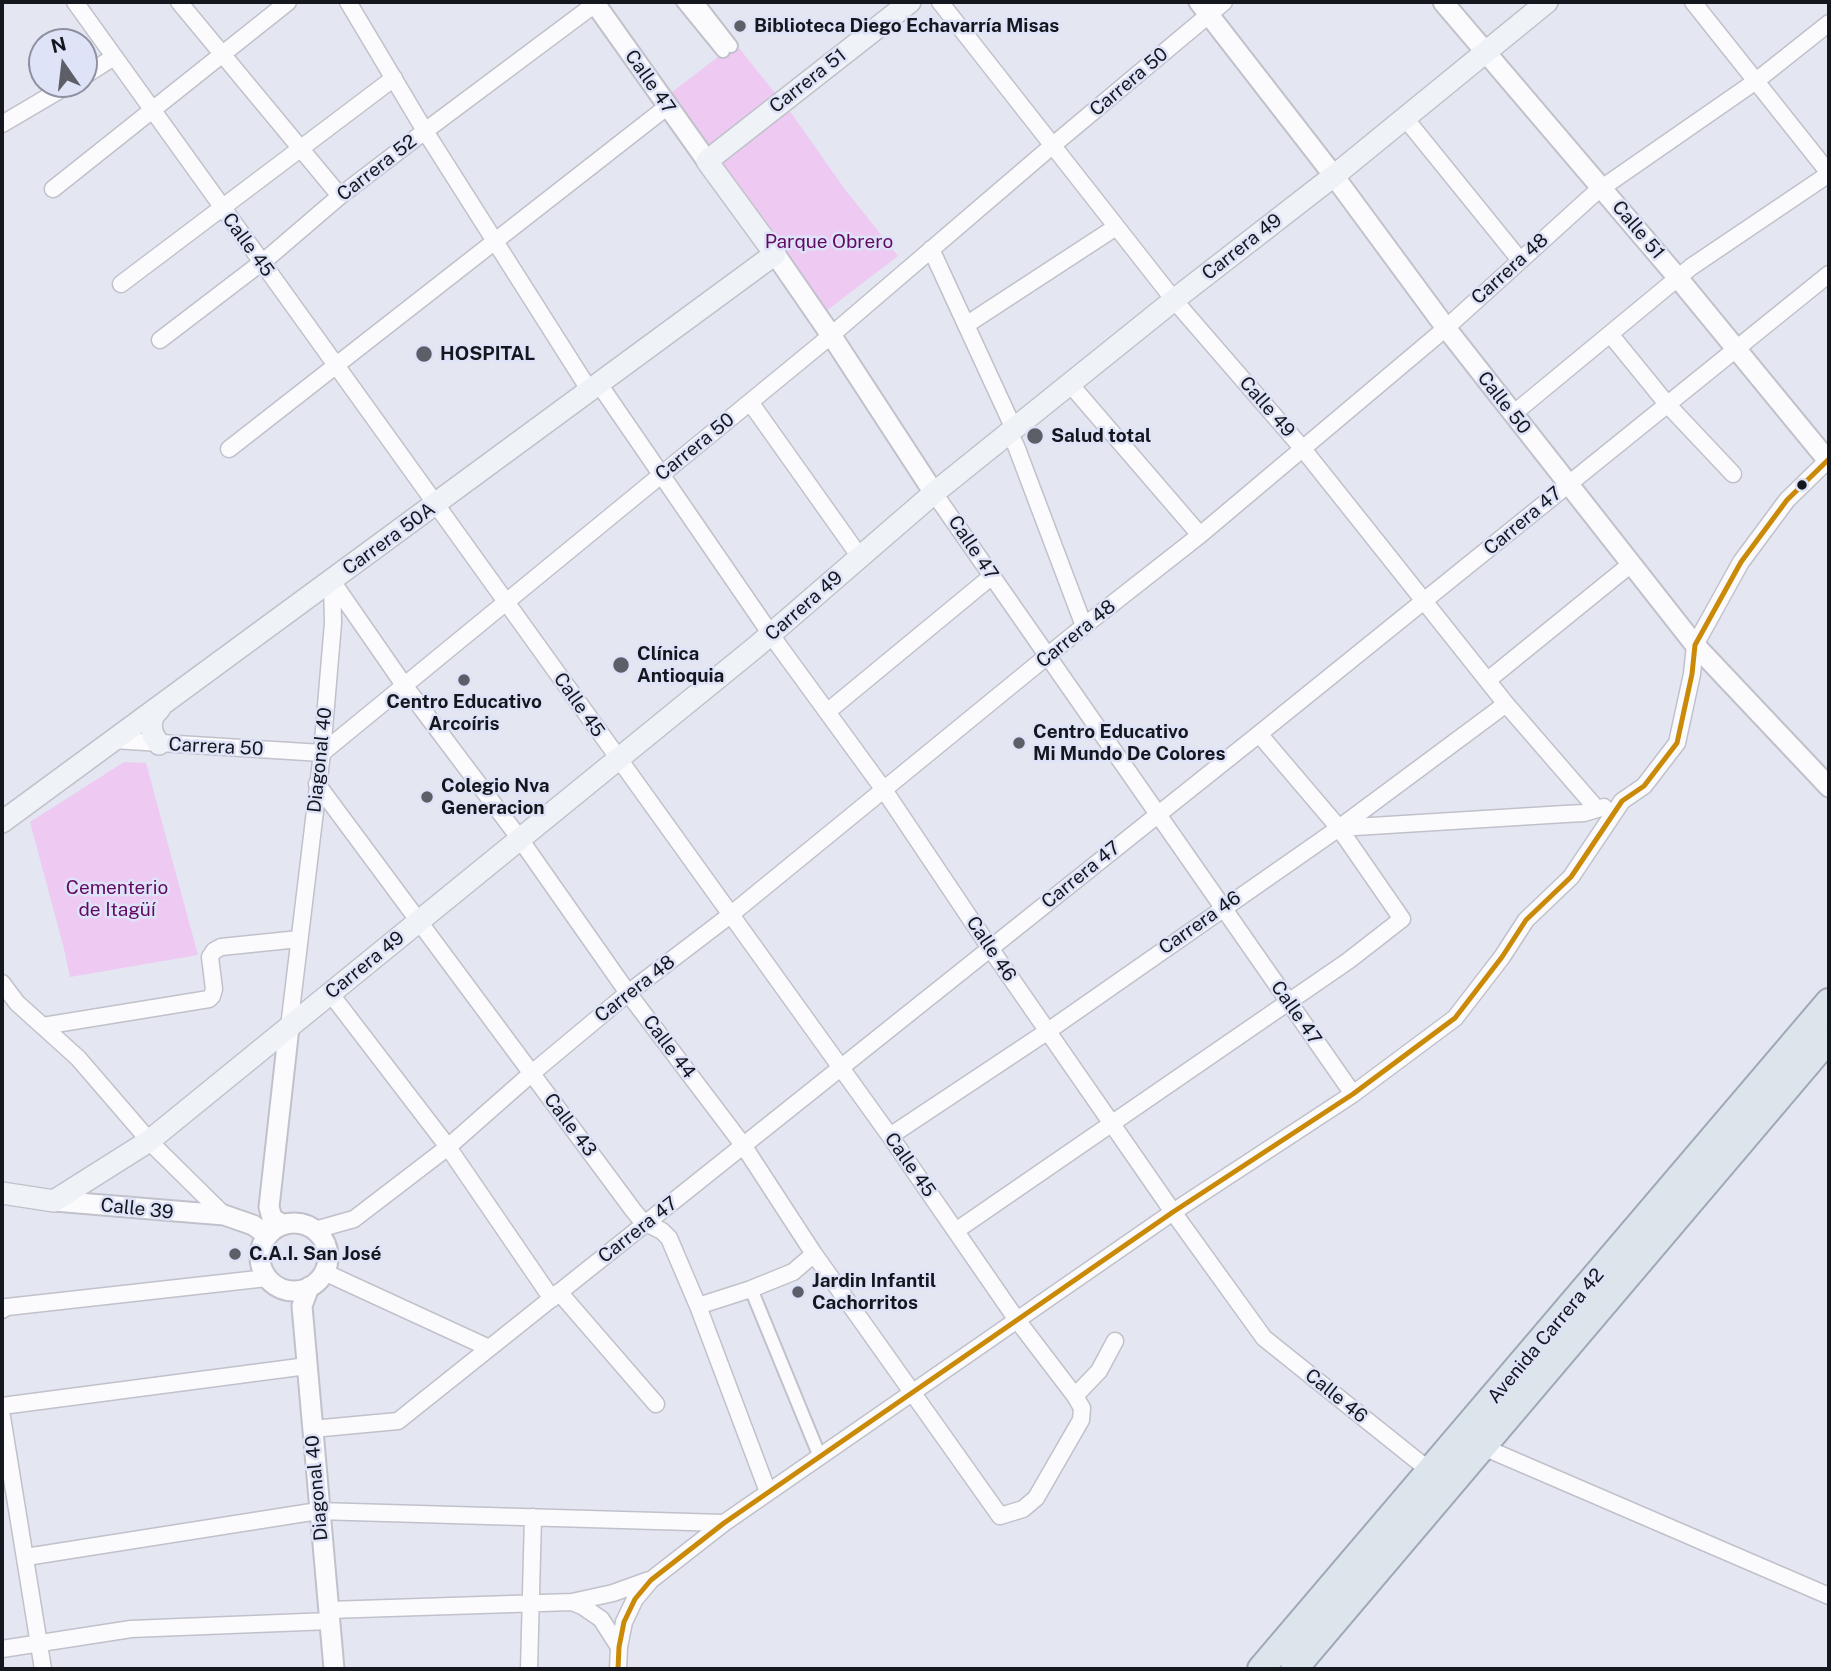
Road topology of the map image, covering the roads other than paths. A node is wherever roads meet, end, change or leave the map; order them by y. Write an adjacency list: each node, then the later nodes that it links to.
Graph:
1 (75, 2): 17 (street, Calle 45)
2 (179, 2): 16 (street)
3 (288, 2): 16 (street)
4 (348, 2): 19 (street, Calle 46)
5 (683, 2): 6 (street)
6 (697, 2)
7 (910, 2): 29 (main road, Carrera 51)
8 (940, 2): 27 (street, Calle 49)
9 (1443, 2): 15 (street, Calle 51)
10 (1547, 2): 15 (main road, Carrera 49)
11 (1693, 2): 20 (street)
12 (596, 3): 22 (street, Calle 47); 26 (street, Carrera 52)
13 (1211, 6): 27 (street, Carrera 50); 31 (street, Calle 50)
14 (1829, 24): 20 (street, Carrera 48)
15 (1486, 52): 24 (main road, Carrera 49); 32 (street, Calle 51)
16 (222, 54): 23 (street); 28 (street)
17 (114, 57): 18 (street); 23 (street, Calle 45)
18 (98, 67)
19 (394, 78): 26 (street, Calle 46); 28 (street)
20 (1756, 81): 30 (street); 32 (street, Carrera 48)
21 (46, 98): 25 (street)
22 (668, 106): 29 (street, Calle 47); 37 (street)
23 (152, 110): 33 (street); 35 (street, Calle 45)
24 (1405, 118): 31 (main road, Carrera 49); 40 (street)
25 (2, 124)
26 (425, 131): 34 (street, Carrera 52); 37 (street, Calle 46)
27 (1052, 146): 36 (street, Calle 49); 38 (street, Carrera 50)
28 (299, 149): 34 (street); 35 (street)
29 (707, 161): 39 (main road, Calle 47)
30 (1829, 174): 43 (street)
31 (1334, 176): 45 (main road, Carrera 49); 47 (street, Calle 50)
32 (1602, 188): 40 (street, Carrera 48); 43 (street, Calle 51)
33 (53, 189)
34 (340, 197): 41 (street, Carrera 52)
35 (221, 208): 41 (street, Calle 45); 44 (street)
36 (1116, 227): 45 (street, Calle 49); 46 (street)
37 (496, 241): 52 (street); 54 (street, Calle 46)
38 (931, 249): 46 (street); 49 (street, Carrera 50)
39 (775, 254): 49 (street, Calle 47); 54 (main road, Carrera 50A)
40 (1520, 260): 47 (street, Carrera 48)
41 (261, 263): 50 (street, Carrera 52); 52 (street, Calle 45)
42 (1829, 274): 51 (street, Carrera 47)
43 (1678, 278): 48 (street); 51 (street, Calle 51)
44 (121, 284)
45 (1174, 300): 53 (main road, Carrera 49); 60 (street, Calle 49)
46 (967, 325): 58 (street)
47 (1446, 328): 57 (street, Calle 50); 60 (street, Carrera 48)
48 (1610, 334): 56 (street); 57 (street)
49 (831, 336): 55 (street, Carrera 50); 65 (street, Calle 47)
50 (160, 340)
51 (1735, 349): 56 (street, Carrera 47); 61 (street, Calle 51)
52 (336, 366): 59 (street); 66 (street, Calle 45)
53 (1070, 384): 58 (main road, Carrera 49); 67 (street)
54 (595, 388): 62 (street, Calle 46); 66 (main road, Carrera 50A)
55 (750, 402): 62 (street, Carrera 50); 68 (street)
56 (1667, 404): 63 (street); 64 (street, Carrera 47)
57 (1513, 414): 64 (street, Calle 50)
58 (1011, 431): 65 (main road, Carrera 49); 75 (street)
59 (229, 449)
60 (1303, 449): 67 (street, Carrera 48); 72 (street, Calle 49)
61 (1829, 461): 78 (street)
62 (662, 474): 73 (street, Carrera 50); 76 (street, Calle 46)
63 (1732, 474)
64 (1568, 483): 69 (street, Calle 50); 72 (street, Carrera 47)
65 (934, 493): 68 (main road, Carrera 49); 70 (street, Calle 47)
66 (436, 505): 71 (main road, Carrera 50A); 73 (street, Calle 45)
67 (1200, 536): 75 (street, Carrera 48)
68 (860, 557): 76 (main road, Carrera 49)
69 (1631, 564): 78 (street, Calle 50); 80 (street)
70 (992, 576): 79 (street, Calle 47); 84 (street)
71 (332, 581): 74 (street, Calle 44); 77 (street, Diagonal 40); 83 (main road, Carrera 50A)
72 (1424, 600): 80 (street, Calle 49); 85 (street, Carrera 47)
73 (506, 601): 81 (street, Carrera 50); 89 (street, Calle 45)
74 (361, 624): 77 (street); 81 (street, Calle 44)
75 (1084, 626): 79 (street, Carrera 48)
76 (771, 635): 84 (street, Calle 46); 89 (main road, Carrera 49)
77 (332, 643): 88 (street, Diagonal 40)
78 (1695, 645): 91 (street, Calle 50); 93 (street)
79 (1048, 656): 92 (street, Carrera 48); 95 (street, Calle 47)
80 (1488, 680): 82 (street, Calle 49)
81 (404, 685): 88 (street, Carrera 50); 98 (street, Calle 44)
82 (1506, 704): 94 (street, Calle 49); 97 (street, Carrera 46)
83 (160, 708): 86 (main road, Carrera 50A); 87 (main road)
84 (827, 712): 92 (street, Calle 46)
85 (1259, 734): 95 (street, Carrera 47); 97 (street)
86 (113, 740): 87 (street, Carrera 50); 96 (main road, Carrera 50A)
87 (159, 744): 88 (street, Carrera 50)
88 (322, 753): 90 (street, Diagonal 40)
89 (617, 758): 98 (main road, Carrera 49); 100 (street, Calle 45)
90 (317, 784): 101 (street, Calle 43); 102 (street, Diagonal 40)
91 (1829, 787)
92 (884, 790): 100 (street, Carrera 48); 103 (street, Calle 46)
93 (1622, 801): 94 (street); 115 (street)
94 (1597, 809): 97 (street)
95 (1157, 814): 99 (street, Calle 47); 103 (street, Carrera 47)
96 (2, 822)
97 (1339, 828): 99 (street, Carrera 46); 107 (street)
98 (520, 839): 101 (main road, Carrera 49); 106 (street, Calle 44)
99 (1222, 908): 107 (street, Calle 47); 111 (street, Carrera 46)
100 (729, 916): 106 (street, Carrera 48); 113 (street, Calle 45)
101 (420, 921): 105 (main road, Carrera 49); 114 (street, Calle 43)
102 (299, 939): 109 (street); 110 (street, Diagonal 40)
103 (989, 948): 111 (street, Calle 46); 113 (street, Carrera 47)
104 (2, 983): 109 (street)
105 (330, 993): 110 (main road, Carrera 49); 120 (street)
106 (628, 993): 114 (street, Carrera 48); 119 (street, Calle 44)
107 (1287, 1002): 115 (street, Calle 47); 116 (street)
108 (1829, 1002): 150 (highway, Avenida Carrera 42)
109 (43, 1026): 118 (street)
110 (289, 1027): 118 (main road, Carrera 49); 126 (street, Diagonal 40)
111 (1048, 1031): 116 (street, Calle 46); 117 (street, Carrera 46)
112 (1829, 1038): 147 (highway, Avenida Carrera 42)
113 (841, 1067): 117 (street, Calle 45); 119 (street, Carrera 47)
114 (532, 1073): 120 (street, Carrera 48); 125 (street, Calle 43)
115 (1353, 1094): 123 (street)
116 (1113, 1124): 123 (street, Calle 46); 128 (street)
117 (890, 1136): 128 (street, Calle 45)
118 (149, 1141): 122 (main road, Carrera 49); 124 (street)
119 (743, 1145): 125 (street, Carrera 47); 129 (street, Calle 44)
120 (448, 1147): 127 (street, Carrera 48); 134 (street)
121 (2, 1193): 122 (main road, Calle 39)
122 (54, 1201): 124 (street, Calle 39)
123 (1173, 1212): 137 (street); 150 (street, Calle 46)
124 (224, 1215): 126 (street, Calle 39)
125 (647, 1223): 134 (street, Carrera 47); 135 (street, Calle 43)
126 (275, 1230): 127 (street); 131 (street)
127 (315, 1230): 130 (street)
128 (957, 1230): 137 (street, Calle 45)
129 (814, 1254): 132 (street); 141 (street, Calle 44)
130 (324, 1272): 133 (street); 139 (street)
131 (267, 1278): 133 (street); 136 (street)
132 (751, 1289): 135 (street); 149 (street)
133 (301, 1294): 140 (street, Diagonal 40)
134 (555, 1296): 139 (street, Carrera 47); 143 (street)
135 (698, 1306): 151 (street, Calle 43)
136 (2, 1310)
137 (1017, 1320): 141 (street); 142 (street, Calle 45)
138 (1115, 1341): 142 (street)
139 (489, 1349): 146 (street, Carrera 47)
140 (307, 1366): 144 (street); 146 (street, Diagonal 40)
141 (912, 1393): 142 (street, Calle 44); 149 (street)
142 (1078, 1402)
143 (656, 1404)
144 (2, 1406)
145 (2, 1417): 148 (street)
146 (312, 1430): 152 (street, Diagonal 40)
147 (1483, 1447): 155 (highway, Avenida Carrera 42); 159 (street)
148 (4, 1454): 156 (street)
149 (820, 1457): 151 (street)
150 (1430, 1471): 158 (highway, Avenida Carrera 42)
151 (768, 1492): 154 (street)
152 (318, 1511): 153 (street); 156 (street); 162 (street, Diagonal 40)
153 (533, 1517): 154 (street); 161 (street)
154 (724, 1523): 157 (street)
155 (1416, 1526): 158 (highway); 171 (highway, Avenida Carrera 42)
156 (26, 1557): 163 (street)
157 (651, 1580): 160 (street); 164 (street)
158 (1337, 1581): 170 (highway, Avenida Carrera 42)
159 (1829, 1596)
160 (572, 1602): 161 (street); 164 (street)
161 (532, 1604): 162 (street); 168 (street)
162 (330, 1615): 163 (street); 167 (street, Diagonal 40)
163 (39, 1642): 165 (street); 166 (street)
164 (619, 1647): 169 (street)
165 (2, 1648)
166 (43, 1669)
167 (334, 1669)
168 (529, 1669)
169 (618, 1669)
170 (1261, 1669)
171 (1294, 1669)

